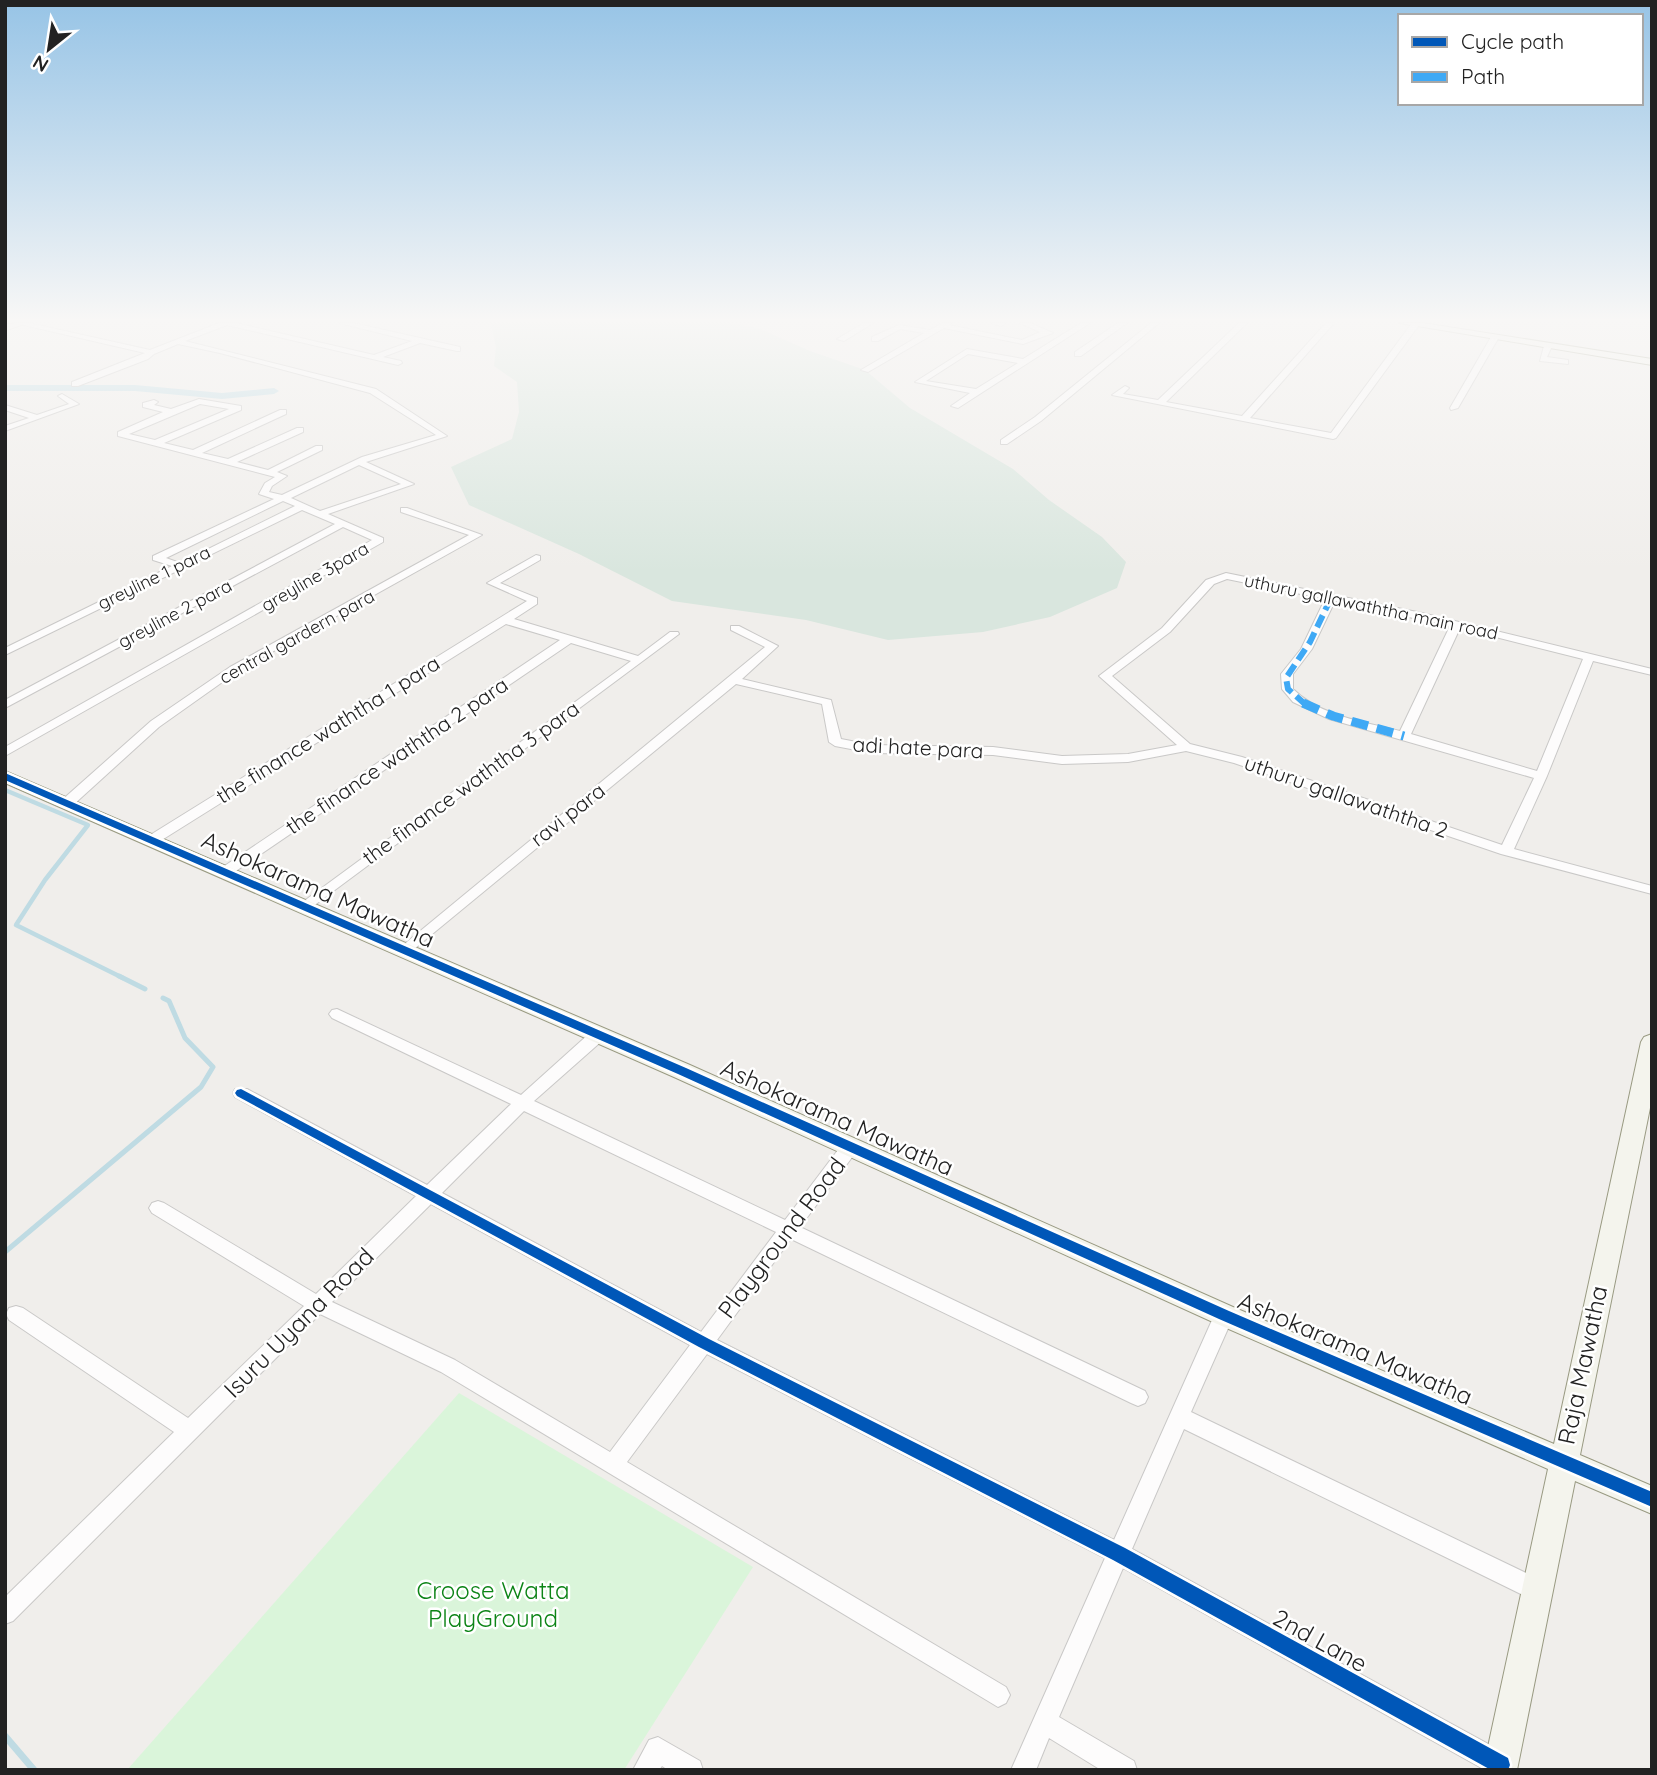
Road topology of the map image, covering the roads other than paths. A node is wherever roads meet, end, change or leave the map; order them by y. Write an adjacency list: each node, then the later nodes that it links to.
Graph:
1 (70, 406): 13 (street)
2 (149, 406): 11 (street)
3 (187, 406): 11 (street)
4 (225, 406): 18 (street)
5 (396, 406): 22 (street)
6 (1054, 406): 17 (street)
7 (1175, 406): 14 (street)
8 (1256, 406): 14 (street)
9 (1354, 406): 14 (street)
10 (5, 407): 13 (street)
11 (171, 412): 18 (street)
12 (283, 412): 20 (street)
13 (38, 418): 15 (street)
14 (1244, 419)
15 (5, 429)
16 (300, 430): 21 (street)
17 (1004, 442)
18 (156, 443): 20 (street)
19 (319, 448): 23 (street)
20 (194, 453): 21 (street)
21 (229, 462): 23 (street)
22 (358, 462): 24 (street); 27 (street)
23 (268, 472): 24 (street, greyline 3para)
24 (284, 498): 25 (street, greyline 3para); 30 (street)
25 (303, 506): 27 (street, greyline 3para); 30 (street, greyline 1 para)
26 (404, 510): 48 (street, central gardern para)
27 (321, 513): 28 (street, greyline 3para)
28 (344, 523): 42 (street, greyline 2 para); 45 (street, greyline 3para)
29 (536, 558): 32 (street, the finance waththa 1 para)
30 (180, 566): 37 (street, greyline 1 para)
31 (1331, 598): 33 (street, uthuru gallawaththa main road); 43 (street); 44 (street, uthuru gallawaththa main road)
32 (505, 620): 36 (street); 49 (street, the finance waththa 1 para)
33 (1456, 625): 38 (street, uthuru gallawaththa main road); 43 (street)
34 (735, 628): 41 (street)
35 (674, 634): 39 (street, the finance waththa 3 para)
36 (569, 639): 39 (street); 51 (street, the finance waththa 2 para)
37 (5, 652)
38 (1589, 657): 40 (street, uthuru gallawaththa main road); 47 (street)
39 (640, 660): 53 (street, the finance waththa 3 para)
40 (1652, 672)
41 (734, 680): 44 (street, adi hate para); 54 (street, ravi para)
42 (5, 705)
43 (1404, 736): 47 (street)
44 (1186, 747): 50 (street, uthuru gallawaththa 2)
45 (5, 752)
46 (5, 776): 48 (street, Ashokarama Mawatha)
47 (1541, 776): 50 (street)
48 (68, 803): 49 (street, Ashokarama Mawatha)
49 (152, 840): 51 (street, Ashokarama Mawatha)
50 (1506, 851): 52 (street, uthuru gallawaththa 2)
51 (225, 872): 53 (street, Ashokarama Mawatha)
52 (1652, 890)
53 (303, 907): 54 (street, Ashokarama Mawatha)
54 (404, 951): 56 (street, Ashokarama Mawatha)
55 (337, 1014): 59 (street)
56 (597, 1036): 59 (street, Isuru Uyana Road); 60 (street, Ashokarama Mawatha)
57 (1652, 1042): 71 (street, Raja Mawatha)
58 (240, 1093): 61 (street, 2nd Lane)
59 (523, 1102): 61 (street, Isuru Uyana Road); 63 (street)
60 (850, 1147): 63 (street, Playground Road); 66 (street, Ashokarama Mawatha)
61 (430, 1194): 64 (street, Isuru Uyana Road); 67 (street, 2nd Lane)
62 (158, 1208): 64 (street)
63 (789, 1229): 67 (street, Playground Road); 68 (street)
64 (317, 1304): 70 (street, Isuru Uyana Road); 72 (street)
65 (16, 1314): 70 (street)
66 (1224, 1315): 69 (street); 71 (street, Ashokarama Mawatha)
67 (704, 1343): 72 (street, Playground Road); 74 (street, 2nd Lane)
68 (1139, 1397)
69 (1180, 1417): 74 (street); 75 (street)
70 (190, 1431): 76 (street, Isuru Uyana Road)
71 (1562, 1461): 73 (street, Ashokarama Mawatha); 75 (street, Raja Mawatha)
72 (613, 1464): 77 (street)
73 (1652, 1500)
74 (1119, 1554): 78 (street); 79 (street, 2nd Lane)
75 (1536, 1590): 79 (street, Raja Mawatha)
76 (5, 1613)
77 (998, 1695)
78 (1045, 1722): 82 (street); 83 (street)
79 (1500, 1767)
80 (645, 1770): 81 (street)
81 (691, 1770)
82 (1023, 1770)
83 (1125, 1770)

